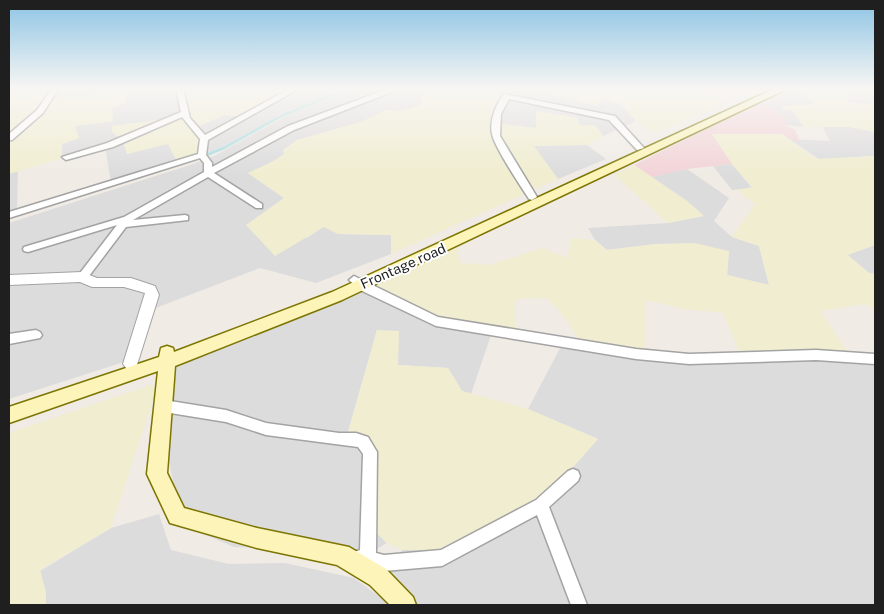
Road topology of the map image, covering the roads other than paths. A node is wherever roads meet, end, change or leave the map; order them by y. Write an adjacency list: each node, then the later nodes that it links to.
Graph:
1 (34, 117): 10 (street)
2 (175, 117): 14 (street)
3 (185, 117): 11 (street)
4 (245, 117): 11 (street)
5 (321, 117): 15 (street)
6 (497, 117): 16 (street)
7 (606, 117): 12 (street)
8 (708, 117): 12 (main road)
9 (722, 117): 24 (main road, Frontage road)
10 (9, 138)
11 (204, 139): 13 (street)
12 (640, 148): 16 (main road)
13 (204, 157): 15 (street); 18 (street)
14 (66, 158)
15 (208, 173): 17 (street); 20 (street)
16 (532, 197): 24 (main road)
17 (260, 206)
18 (9, 215)
19 (185, 218): 20 (street)
20 (125, 221): 21 (street); 22 (street)
21 (28, 249)
22 (82, 276): 23 (street); 29 (street)
23 (9, 280)
24 (357, 282): 27 (main road, Frontage road); 28 (street)
25 (36, 335): 26 (street)
26 (9, 339)
27 (167, 356): 29 (main road); 31 (main road); 32 (main road, Frontage road)
28 (875, 359)
29 (131, 364): 30 (main road)
30 (9, 405)
31 (164, 406): 35 (main road); 36 (street)
32 (9, 415)
33 (573, 476): 34 (street)
34 (541, 505): 36 (street); 38 (street)
35 (341, 555): 36 (street); 37 (main road)
36 (368, 559)
37 (405, 605)
38 (579, 605)

